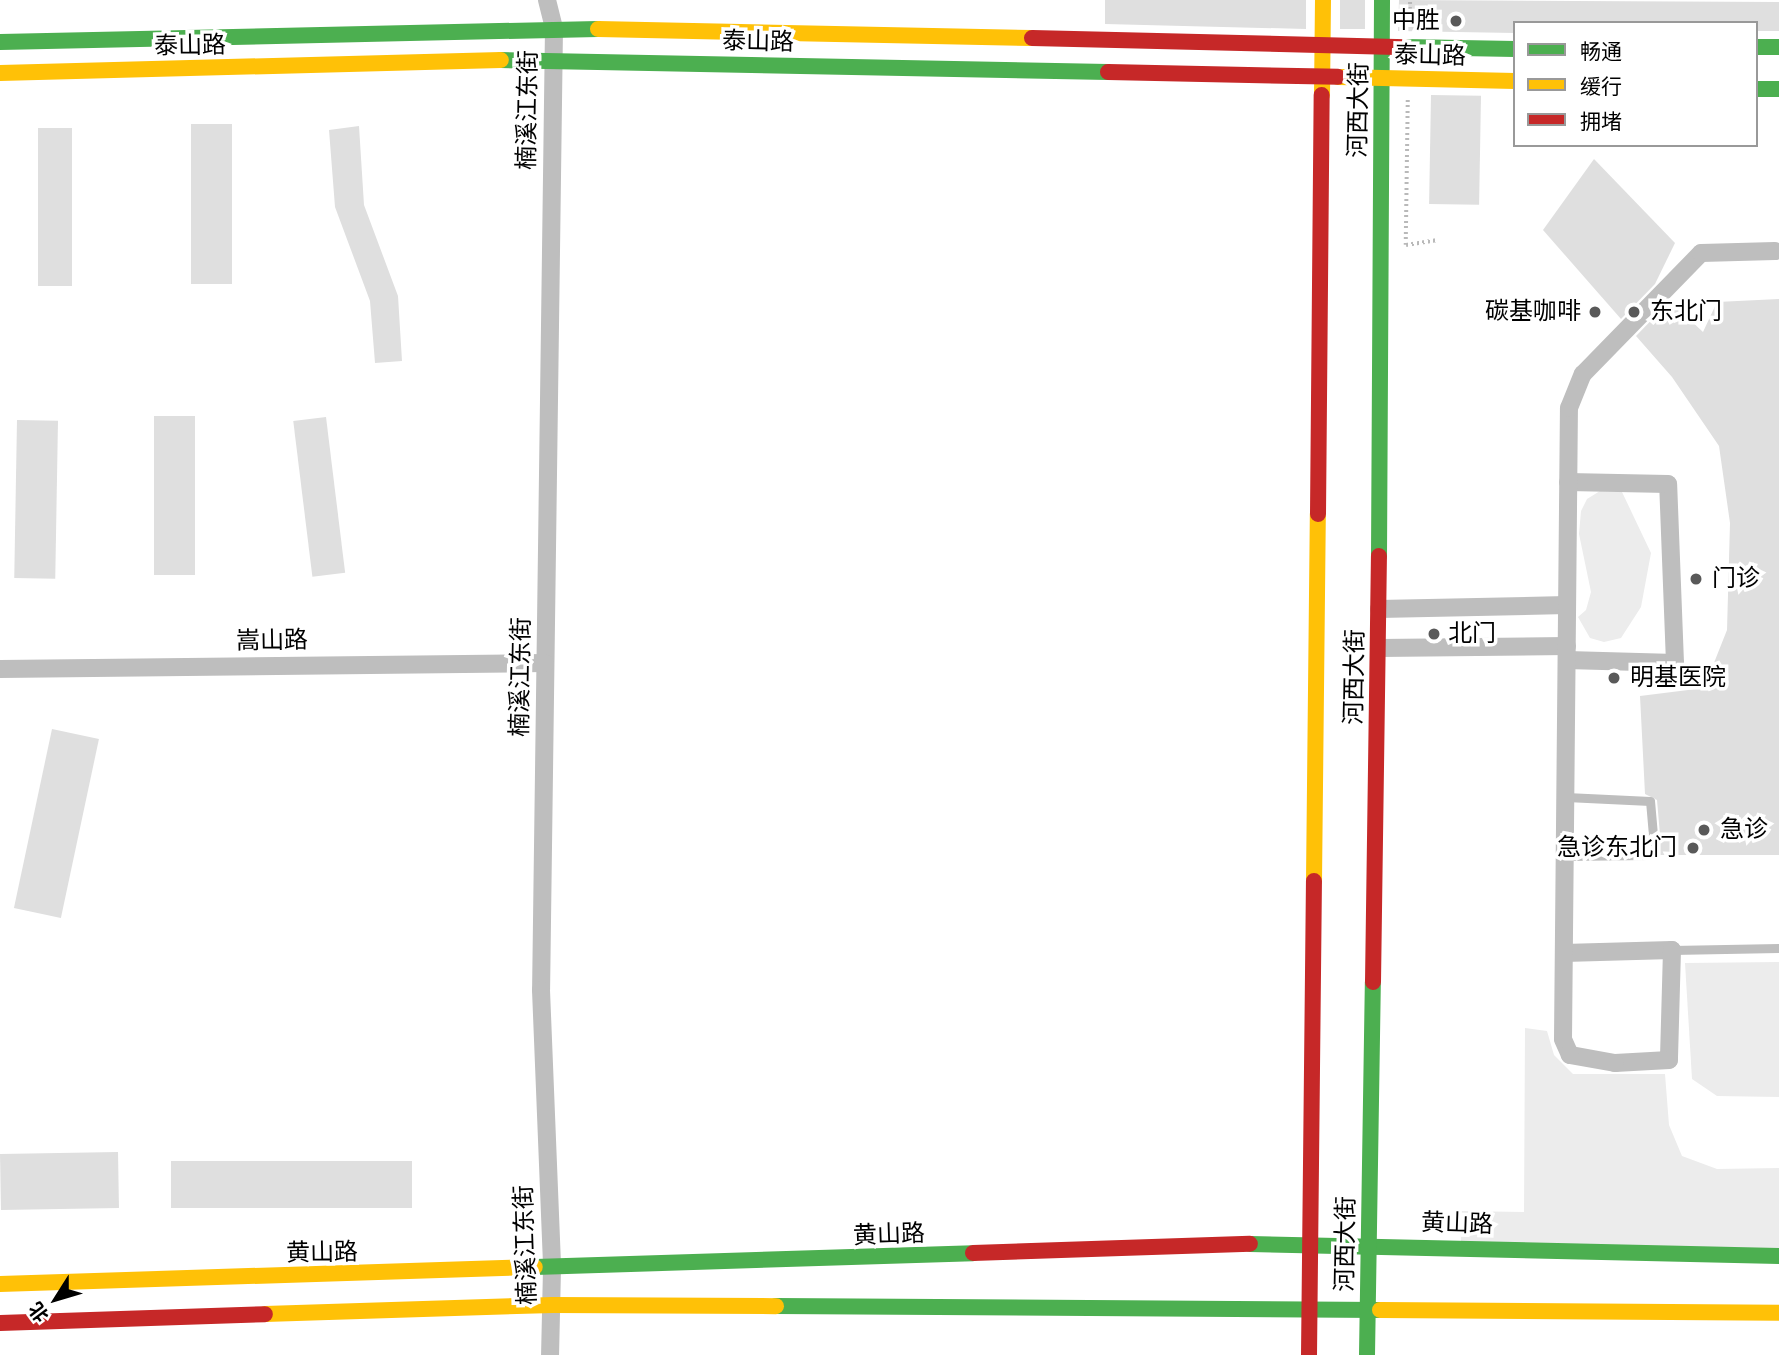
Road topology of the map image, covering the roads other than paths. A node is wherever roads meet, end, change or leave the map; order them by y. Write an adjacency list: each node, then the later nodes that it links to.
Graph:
1 (547, 0): 4 (street, 楠溪江东街)
2 (1324, 0): 8 (main road, 河西大街)
3 (1382, 0): 9 (main road, 河西大街)
4 (554, 28): 5 (main road, 泰山路); 8 (main road, 泰山路); 11 (street, 楠溪江东街)
5 (0, 42)
6 (1758, 47): 7 (main road)
7 (1779, 47)
8 (1322, 48): 9 (main road, 泰山路); 14 (main road, 河西大街)
9 (1383, 49): 10 (main road, 泰山路); 13 (main road, 河西大街)
10 (1513, 49)
11 (553, 59): 12 (main road, 泰山路); 14 (main road, 泰山路); 24 (street, 楠溪江东街)
12 (0, 73)
13 (1380, 78): 14 (main road, 泰山路); 15 (main road, 泰山路); 21 (main road, 河西大街)
14 (1321, 79): 31 (main road, 河西大街)
15 (1513, 81)
16 (1758, 89): 17 (main road)
17 (1779, 89)
18 (1775, 251): 19 (street)
19 (1568, 482): 20 (street); 23 (street)
20 (1567, 605): 21 (street); 23 (street)
21 (1378, 610): 22 (main road, 河西大街)
22 (1379, 648): 23 (street); 32 (main road, 河西大街)
23 (1567, 653): 26 (street)
24 (545, 663): 25 (street, 嵩山路); 34 (street, 楠溪江东街)
25 (0, 669)
26 (1566, 797): 27 (street); 27 (lane)
27 (1565, 856): 30 (street)
28 (1779, 948): 29 (lane)
29 (1672, 950): 30 (street); 30 (street)
30 (1564, 953)
31 (1311, 1242): 32 (main road, 黄山路); 34 (main road, 黄山路); 38 (main road, 河西大街)
32 (1368, 1244): 33 (main road, 黄山路); 37 (main road, 河西大街)
33 (1779, 1256)
34 (552, 1269): 35 (main road, 黄山路); 36 (street, 楠溪江东街)
35 (0, 1284)
36 (553, 1305): 38 (main road); 40 (main road); 41 (street, 楠溪江东街)
37 (1368, 1307): 38 (main road); 39 (main road); 43 (main road, 河西大街)
38 (1309, 1309): 42 (main road, 河西大街)
39 (1779, 1313)
40 (0, 1323)
41 (550, 1355)
42 (1309, 1355)
43 (1367, 1355)

